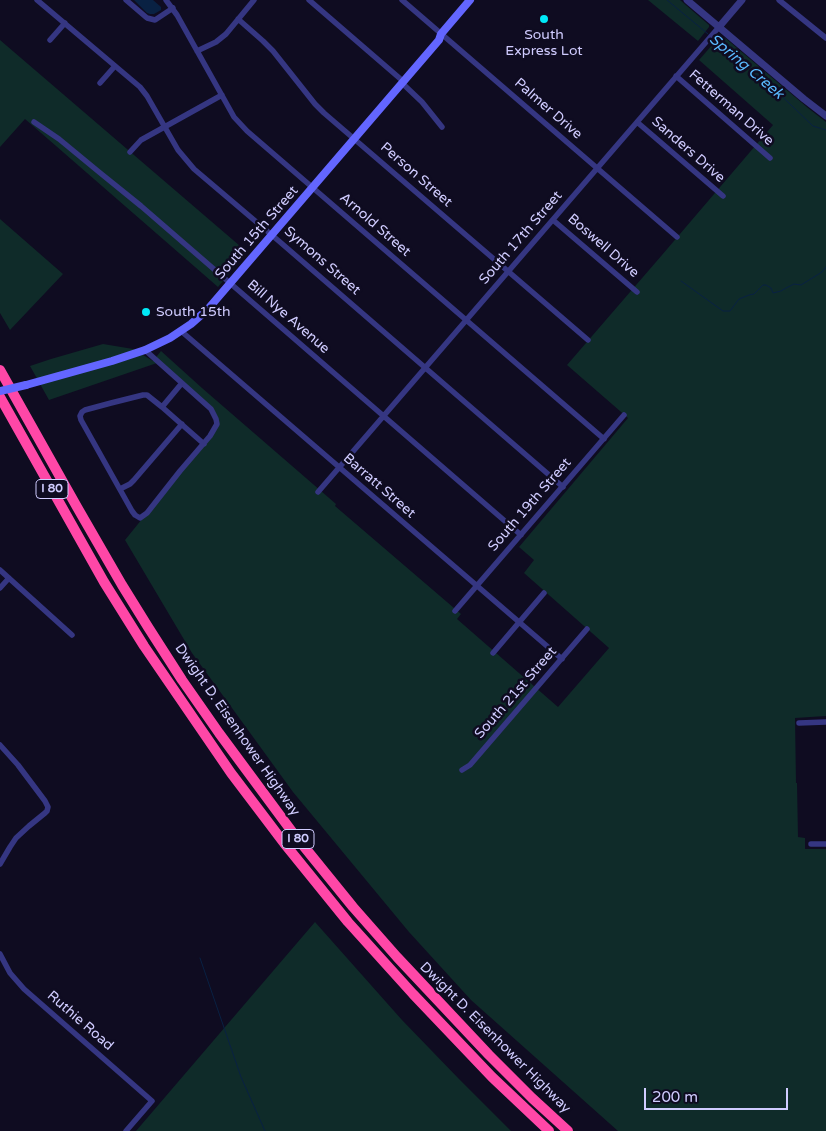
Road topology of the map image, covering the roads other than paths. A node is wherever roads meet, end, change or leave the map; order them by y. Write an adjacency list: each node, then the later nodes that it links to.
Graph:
1 (37, 0): 13 (street, Symons Street)
2 (126, 0): 11 (street)
3 (166, 0): 11 (street, Arnold Street)
4 (254, 0): 12 (street)
5 (310, 0): 22 (street)
6 (402, 0): 15 (street, Palmer Drive)
7 (470, 0): 15 (main road, South 15th Street)
8 (687, 0): 14 (street)
9 (742, 0): 14 (street, South 17th Street)
10 (779, 0): 16 (street)
11 (173, 8): 18 (street, Arnold Street)
12 (238, 20): 18 (street); 29 (street, Person Street)
13 (65, 23): 17 (street); 19 (street, Symons Street)
14 (719, 27): 20 (street, South 17th Street); 24 (street)
15 (441, 34): 22 (main road, South 15th Street); 32 (street, Palmer Drive)
16 (826, 38)
17 (50, 40)
18 (197, 51): 23 (street, Arnold Street)
19 (115, 66): 21 (street); 27 (street, Symons Street)
20 (676, 76): 26 (street, South 17th Street); 31 (street, Fetterman Drive)
21 (100, 83)
22 (403, 83): 28 (street); 29 (main road, South 15th Street)
23 (222, 95): 27 (street); 33 (street, Arnold Street)
24 (826, 116)
25 (34, 122): 39 (street, Bill Nye Avenue)
26 (636, 122): 32 (street, South 17th Street); 34 (street, Sanders Drive)
27 (164, 127): 30 (street); 36 (street, Symons Street)
28 (442, 128)
29 (355, 139): 33 (main road, South 15th Street); 38 (street, Person Street)
30 (130, 152)
31 (770, 158)
32 (597, 168): 35 (street, South 17th Street); 37 (street, Palmer Drive)
33 (313, 187): 36 (main road, South 15th Street); 41 (street, Arnold Street)
34 (722, 196)
35 (553, 220): 38 (street, South 17th Street); 40 (street, Boswell Drive)
36 (272, 235): 39 (main road, South 15th Street); 45 (street, Symons Street)
37 (677, 237)
38 (508, 272): 41 (street, South 17th Street); 43 (street, Person Street)
39 (230, 284): 42 (main road, South 15th Street); 52 (street, Bill Nye Avenue)
40 (637, 292)
41 (466, 320): 45 (street, South 17th Street); 54 (street, Arnold Street)
42 (181, 331): 44 (main road, South 15th Street); 56 (street, Barratt Street)
43 (588, 340)
44 (145, 350): 47 (street); 48 (main road, South 15th Street, bridge)
45 (426, 367): 52 (street, South 17th Street); 57 (street, Symons Street)
46 (0, 370): 82 (highway, Dwight D. Eisenhower Highway / I 80)
47 (182, 383): 50 (street); 55 (street)
48 (0, 392)
49 (0, 397): 81 (highway, Dwight D. Eisenhower Highway / I 80)
50 (162, 406): 53 (street); 58 (street)
51 (624, 415): 54 (street, South 19th Street)
52 (383, 416): 56 (street, South 17th Street); 60 (street, Bill Nye Avenue)
53 (182, 424): 55 (street); 58 (street)
54 (604, 439): 57 (street, South 19th Street)
55 (204, 444): 58 (street)
56 (339, 468): 59 (street, South 17th Street); 63 (street, Barratt Street)
57 (563, 486): 60 (street, South 19th Street)
58 (120, 489)
59 (318, 492)
60 (521, 535): 63 (street, South 19th Street)
61 (0, 570): 62 (street)
62 (9, 578): 64 (street); 69 (street)
63 (477, 586): 66 (street, South 19th Street); 67 (street, Barratt Street)
64 (0, 588)
65 (544, 593): 67 (street)
66 (456, 611)
67 (519, 622): 70 (street); 71 (street, Barratt Street)
68 (587, 629): 71 (street, South 21st Street)
69 (72, 635)
70 (493, 653)
71 (562, 659): 75 (street, South 21st Street)
72 (826, 722): 73 (street)
73 (799, 723)
74 (0, 745): 78 (street)
75 (462, 770)
76 (811, 844): 77 (street)
77 (826, 844)
78 (0, 864)
79 (0, 954): 80 (street, Ruthie Road)
80 (126, 1131)
81 (549, 1131)
82 (568, 1131)

